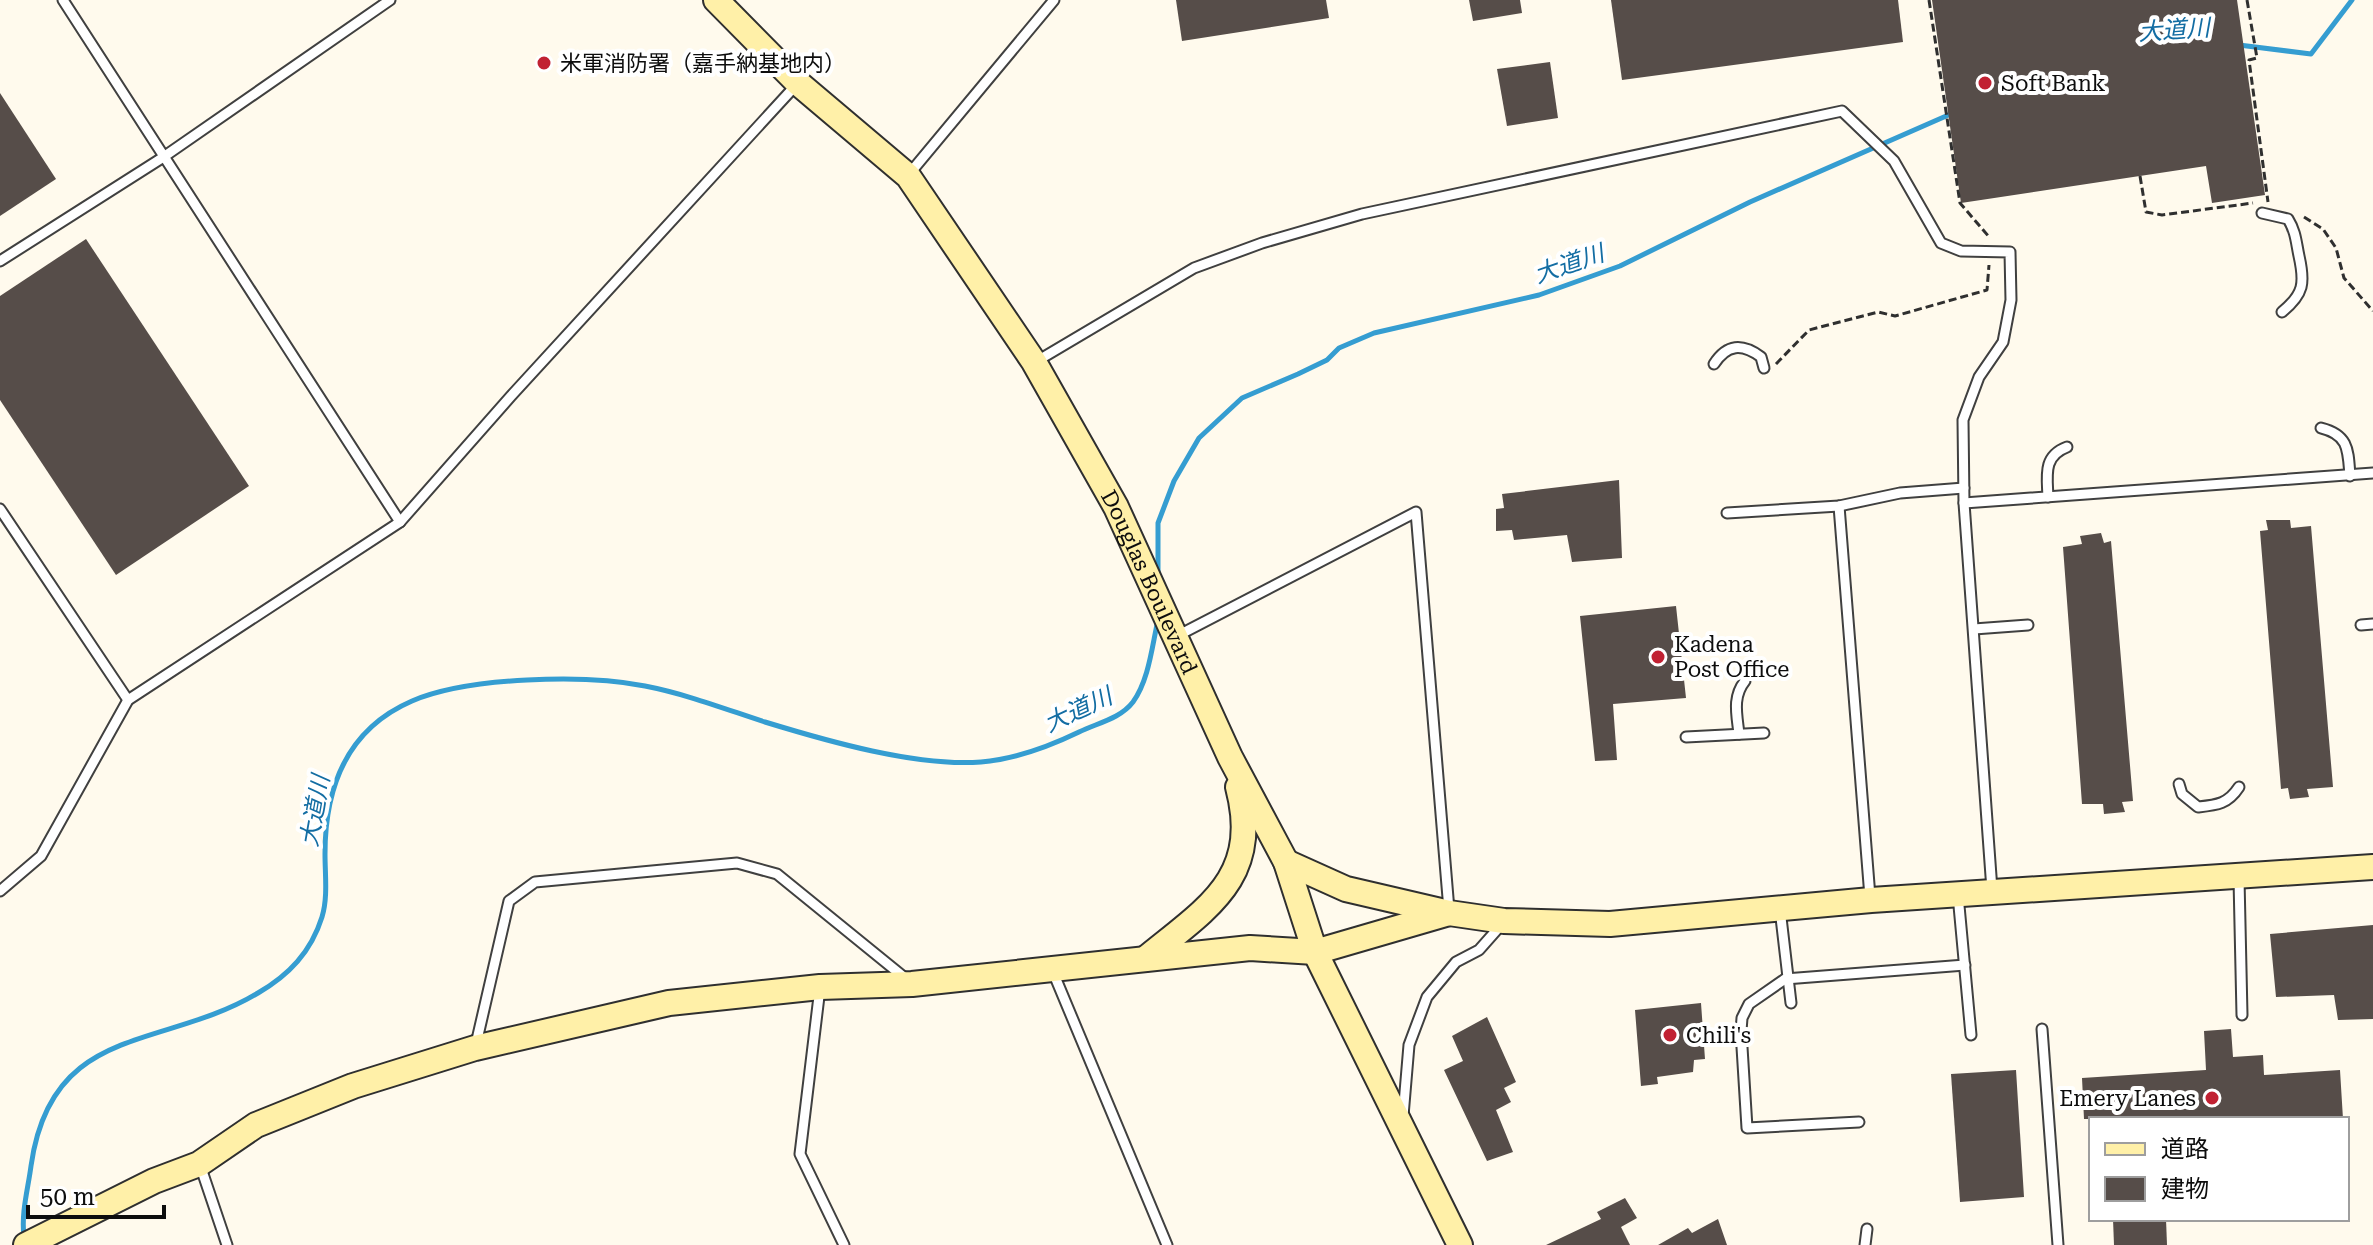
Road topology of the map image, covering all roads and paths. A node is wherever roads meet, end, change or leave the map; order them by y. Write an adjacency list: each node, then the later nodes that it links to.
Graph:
1 (63, 0): 8 (lane)
2 (390, 0): 8 (lane)
3 (717, 0): 7 (street, Douglas Boulevard)
4 (1054, 0): 9 (lane)
5 (1929, 0): 11 (path)
6 (2247, 0): 10 (path)
7 (798, 83): 9 (street, Douglas Boulevard); 27 (lane)
8 (162, 158): 12 (lane); 27 (lane)
9 (908, 176): 14 (street, Douglas Boulevard)
10 (2266, 213): 13 (lane)
11 (1989, 252): 14 (lane); 16 (path); 21 (lane)
12 (0, 261)
13 (2282, 312)
14 (1034, 362): 32 (street, Douglas Boulevard)
15 (1714, 364): 16 (lane)
16 (1769, 367)
17 (2321, 428): 20 (lane)
18 (2067, 447): 22 (lane)
19 (2373, 473): 20 (lane)
20 (2350, 476): 22 (lane)
21 (1964, 488): 23 (lane); 24 (lane)
22 (2048, 497): 23 (lane)
23 (1964, 503): 31 (lane)
24 (1839, 506): 26 (lane); 47 (lane)
25 (0, 509): 34 (lane)
26 (1727, 513)
27 (400, 522): 34 (lane)
28 (2373, 624): 30 (lane)
29 (2028, 625): 31 (lane)
30 (2361, 625)
31 (1974, 629): 45 (lane)
32 (1177, 636): 38 (street, Douglas Boulevard); 49 (lane)
33 (1745, 681): 36 (lane)
34 (128, 700): 44 (lane)
35 (1764, 733): 36 (lane)
36 (1739, 734): 37 (lane)
37 (1686, 737)
38 (1230, 757): 41 (street, Douglas Boulevard); 52 (street)
39 (2179, 784): 40 (lane)
40 (2239, 787)
41 (1286, 862): 49 (street); 51 (street, Douglas Boulevard)
42 (2373, 867): 43 (street)
43 (2239, 879): 45 (street); 59 (lane)
44 (0, 891)
45 (1992, 893): 46 (street)
46 (1958, 895): 47 (street); 53 (lane)
47 (1871, 900): 48 (street)
48 (1780, 909): 50 (street); 55 (lane)
49 (1449, 913): 50 (street); 51 (street)
50 (1504, 921): 64 (lane)
51 (1315, 952): 52 (street); 64 (street, Douglas Boulevard)
52 (1145, 959): 54 (street)
53 (1965, 965): 55 (lane); 61 (lane)
54 (1052, 969): 56 (street); 70 (lane)
55 (1785, 979): 58 (lane); 63 (lane)
56 (912, 984): 57 (street); 62 (lane)
57 (820, 987): 62 (street); 69 (lane)
58 (1791, 1003)
59 (2242, 1015)
60 (2042, 1029): 73 (lane)
61 (1971, 1035)
62 (475, 1048): 65 (street)
63 (1859, 1122)
64 (1402, 1123): 71 (street, Douglas Boulevard)
65 (199, 1164): 67 (street); 68 (lane)
66 (1867, 1229): 72 (lane)
67 (26, 1245)
68 (227, 1245)
69 (844, 1245)
70 (1167, 1245)
71 (1460, 1245)
72 (1865, 1245)
73 (2058, 1245)

